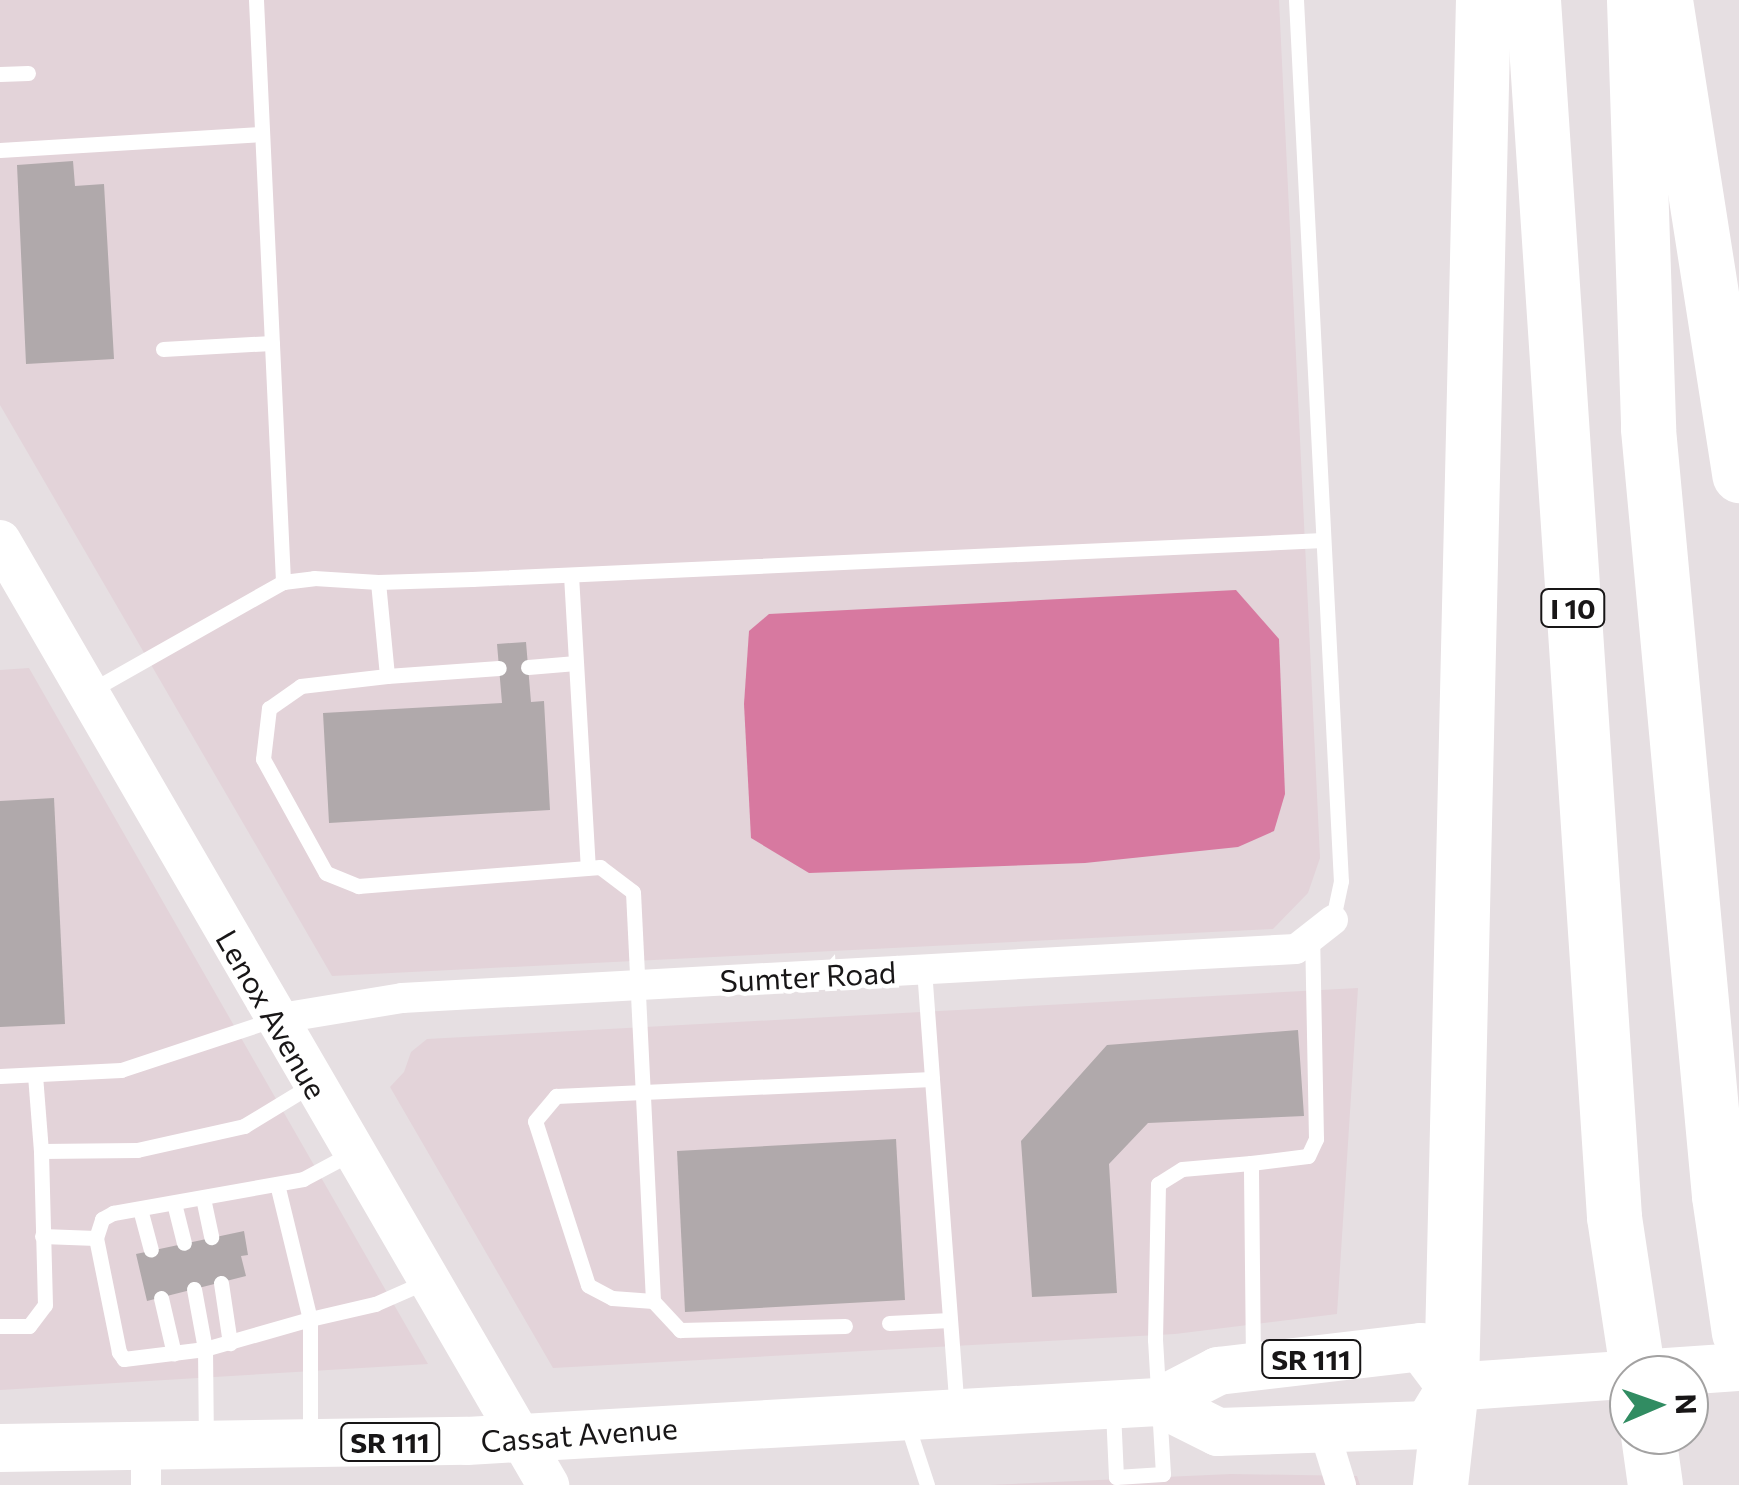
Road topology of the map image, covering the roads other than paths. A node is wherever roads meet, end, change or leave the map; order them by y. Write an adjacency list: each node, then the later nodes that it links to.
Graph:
1 (256, 0): 9 (lane)
2 (1296, 0): 14 (lane)
3 (1483, 0): 63 (highway)
4 (1533, 0): 60 (highway, I 10)
5 (1634, 0): 56 (highway)
6 (1665, 0): 13 (highway)
7 (0, 74): 8 (lane)
8 (28, 74)
9 (262, 134): 10 (lane); 11 (lane)
10 (0, 150)
11 (272, 343): 12 (lane); 17 (lane)
12 (163, 348)
13 (1739, 475)
14 (1323, 540): 16 (lane); 25 (lane)
15 (1, 546): 23 (main road, Lenox Avenue)
16 (571, 575): 18 (lane); 19 (lane)
17 (283, 582): 18 (lane); 23 (lane)
18 (378, 582): 22 (lane)
19 (576, 663): 20 (lane); 24 (lane)
20 (528, 667)
21 (499, 668): 22 (lane)
22 (387, 676): 24 (lane)
23 (87, 694): 28 (main road, Lenox Avenue)
24 (588, 868): 27 (lane)
25 (1322, 928): 26 (street, Sumter Road); 36 (lane)
26 (924, 970): 27 (street, Sumter Road); 31 (lane)
27 (641, 985): 28 (street, Sumter Road); 33 (lane)
28 (275, 1019): 29 (lane); 32 (main road, Lenox Avenue)
29 (35, 1075): 30 (lane); 34 (lane)
30 (0, 1076)
31 (932, 1079): 33 (lane); 52 (lane)
32 (313, 1084): 34 (lane); 35 (main road, Lenox Avenue)
33 (645, 1090): 50 (lane); 50 (lane)
34 (42, 1152): 41 (lane)
35 (352, 1153): 37 (lane); 46 (main road, Lenox Avenue)
36 (1252, 1163): 61 (lane); 64 (lane)
37 (277, 1184): 38 (lane); 51 (lane)
38 (203, 1198): 39 (lane); 42 (lane)
39 (174, 1203): 40 (lane); 44 (lane)
40 (140, 1208): 43 (lane); 45 (lane)
41 (42, 1236): 43 (lane); 54 (lane)
42 (212, 1237)
43 (96, 1238): 59 (lane)
44 (184, 1243)
45 (151, 1250)
46 (427, 1281): 51 (lane); 68 (main road, Lenox Avenue)
47 (221, 1283): 57 (lane)
48 (194, 1289): 58 (lane)
49 (161, 1298): 59 (lane)
50 (653, 1301): 55 (lane)
51 (310, 1320): 57 (lane); 69 (lane)
52 (950, 1320): 53 (lane); 65 (lane)
53 (889, 1323)
54 (0, 1326)
55 (845, 1326)
56 (1739, 1333)
57 (230, 1343): 58 (lane)
58 (204, 1349): 59 (lane); 70 (lane)
59 (174, 1354)
60 (1635, 1355)
61 (1253, 1366): 63 (main road, Cassat Avenue / SR 111); 64 (main road, Cassat Avenue / SR 111)
62 (1739, 1368): 63 (main road)
63 (1451, 1387): 67 (main road, Cassat Avenue / SR 111); 78 (highway)
64 (1135, 1403): 65 (main road, Cassat Avenue / SR 111); 67 (main road, Cassat Avenue / SR 111); 74 (lane); 74 (lane)
65 (957, 1413): 66 (main road, Cassat Avenue / SR 111)
66 (905, 1416): 68 (main road, Cassat Avenue / SR 111); 76 (lane)
67 (1323, 1428): 77 (street)
68 (520, 1436): 69 (main road, Cassat Avenue / SR 111); 75 (main road, Lenox Avenue)
69 (310, 1443): 70 (main road, Cassat Avenue / SR 111)
70 (206, 1445): 73 (main road, Cassat Avenue / SR 111)
71 (0, 1448): 73 (main road, Cassat Avenue / SR 111)
72 (1651, 1455): 79 (highway)
73 (146, 1465)
74 (1164, 1480)
75 (548, 1485)
76 (927, 1485)
77 (1341, 1485)
78 (1440, 1485)
79 (1655, 1485)

